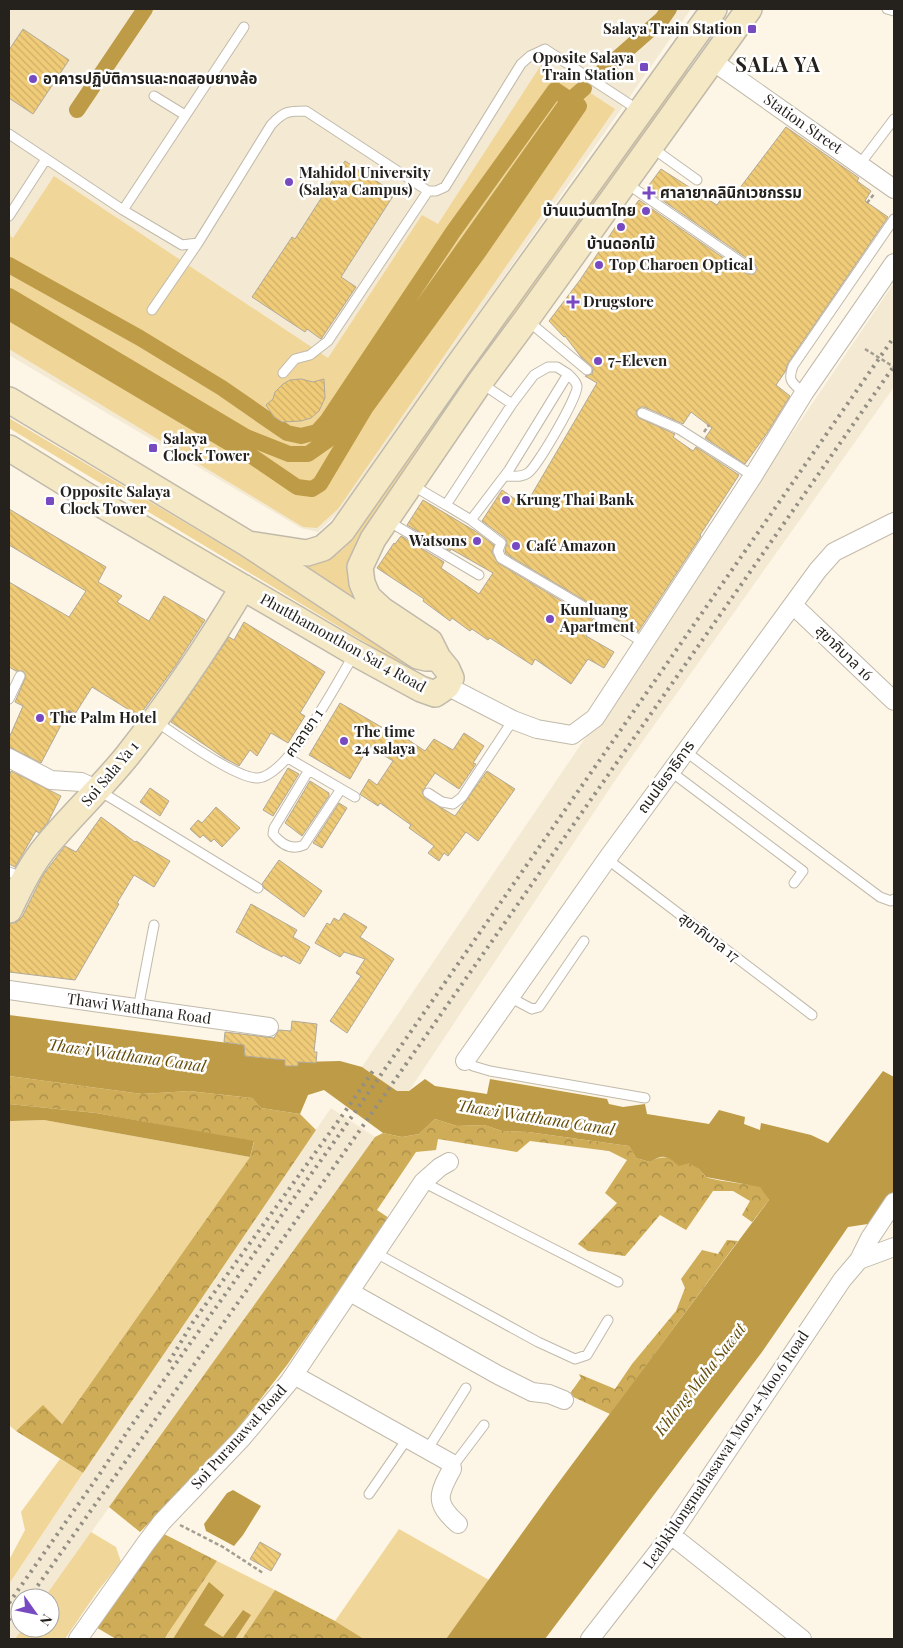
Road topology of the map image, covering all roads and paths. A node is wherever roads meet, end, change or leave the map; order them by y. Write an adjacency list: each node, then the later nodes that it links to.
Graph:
1 (714, 9): 8 (main road)
2 (749, 9): 6 (main road)
3 (887, 9): 4 (lane)
4 (894, 10)
5 (244, 27): 9 (lane)
6 (711, 60): 12 (main road); 14 (street, Station Street)
7 (154, 96): 9 (lane)
8 (641, 112): 18 (lane); 45 (main road)
9 (185, 115): 19 (lane)
10 (894, 119): 14 (lane)
11 (9, 134): 13 (lane)
12 (650, 146): 15 (lane); 16 (main road)
13 (46, 159): 19 (lane); 20 (lane)
14 (860, 164): 17 (street, Station Street)
15 (698, 180)
16 (624, 182): 24 (lane); 26 (main road)
17 (894, 189)
18 (428, 191): 22 (lane); 30 (lane)
19 (123, 210): 22 (lane)
20 (9, 216)
21 (894, 219): 33 (lane)
22 (198, 243): 25 (lane)
23 (894, 264): 33 (street)
24 (751, 269)
25 (152, 310)
26 (526, 320): 29 (lane); 32 (main road)
27 (865, 349): 28 (path)
28 (894, 367)
29 (587, 370)
30 (283, 373)
31 (568, 374): 35 (lane); 38 (lane); 38 (lane)
32 (480, 382): 35 (lane); 40 (main road)
33 (804, 393): 39 (street)
34 (9, 400): 45 (main road, Phutthamonthon Sai 4 Road)
35 (512, 404): 41 (lane)
36 (642, 413): 39 (lane)
37 (9, 448): 47 (main road, Phutthamonthon Sai 4 Road)
38 (505, 476): 43 (lane)
39 (753, 476): 49 (street)
40 (410, 484): 41 (lane); 42 (main road)
41 (446, 505): 43 (lane)
42 (386, 520): 46 (lane); 51 (main road)
43 (471, 520): 49 (lane)
44 (894, 522): 48 (street, ถนนโยธาธิการ)
45 (248, 544): 51 (main road, Phutthamonthon Sai 4 Road)
46 (479, 575)
47 (243, 587): 50 (main road, Phutthamonthon Sai 4 Road); 59 (main road, Soi Sala Ya 1)
48 (793, 605): 55 (street, สุขาภิบาล 16); 60 (street, ถนนโยธาธิการ)
49 (646, 643): 57 (street)
50 (355, 653): 53 (main road, Phutthamonthon Sai 4 Road); 62 (lane, ศาลายา 1)
51 (438, 658): 53 (main road, Phutthamonthon Sai 4 Road)
52 (20, 676): 54 (lane)
53 (448, 686): 57 (street)
54 (9, 699)
55 (894, 701)
56 (68, 711): 58 (path)
57 (513, 720): 67 (lane)
58 (83, 721)
59 (154, 721): 62 (lane, ศาลายา 1); 66 (main road, Soi Sala Ya 1)
60 (685, 750): 64 (street, ถนนโยธาธิการ); 73 (lane)
61 (9, 758): 66 (street)
62 (288, 758): 63 (lane)
63 (309, 770): 65 (lane); 65 (lane)
64 (670, 771): 69 (street, ถนนโยธาธิการ); 71 (lane)
65 (341, 789): 68 (lane)
66 (98, 790): 70 (main road, Soi Sala Ya 1); 72 (lane)
67 (428, 793)
68 (354, 797)
69 (607, 859): 78 (street, ถนนโยธาธิการ); 80 (lane, สุขาภิบาล 17)
70 (17, 875): 74 (main road, Soi Sala Ya 1)
71 (794, 883)
72 (258, 888)
73 (893, 901)
74 (9, 910)
75 (154, 925): 79 (lane)
76 (584, 941): 78 (lane)
77 (9, 990): 79 (street, Thawi Watthana Road)
78 (509, 997): 82 (street, ถนนโยธาธิการ)
79 (138, 1009): 81 (street, Thawi Watthana Road)
80 (812, 1015)
81 (268, 1027)
82 (465, 1061): 83 (lane)
83 (645, 1098)
84 (449, 1162): 85 (street, Soi Puranawat Road)
85 (423, 1182): 88 (street, Soi Puranawat Road); 90 (lane)
86 (894, 1202): 89 (street, Leabkhlongmahasawat Moo.4-Moo.6 Road)
87 (894, 1247): 89 (street)
88 (376, 1253): 91 (street, Soi Puranawat Road); 92 (lane)
89 (859, 1260): 103 (street, Leabkhlongmahasawat Moo.4-Moo.6 Road)
90 (618, 1282)
91 (350, 1292): 93 (street, Soi Puranawat Road); 95 (street)
92 (608, 1320)
93 (294, 1375): 97 (street); 101 (street, Soi Puranawat Road)
94 (466, 1388): 98 (lane)
95 (564, 1400)
96 (484, 1425): 99 (lane)
97 (408, 1439): 98 (street); 100 (lane)
98 (427, 1450): 99 (street)
99 (453, 1466): 102 (street)
100 (369, 1494)
101 (167, 1517): 104 (path); 105 (street, Soi Puranawat Road)
102 (458, 1524)
103 (670, 1535): 106 (street, Leabkhlongmahasawat Moo.4-Moo.6 Road); 107 (street)
104 (263, 1572)
105 (78, 1639)
106 (590, 1639)
107 (802, 1639)

